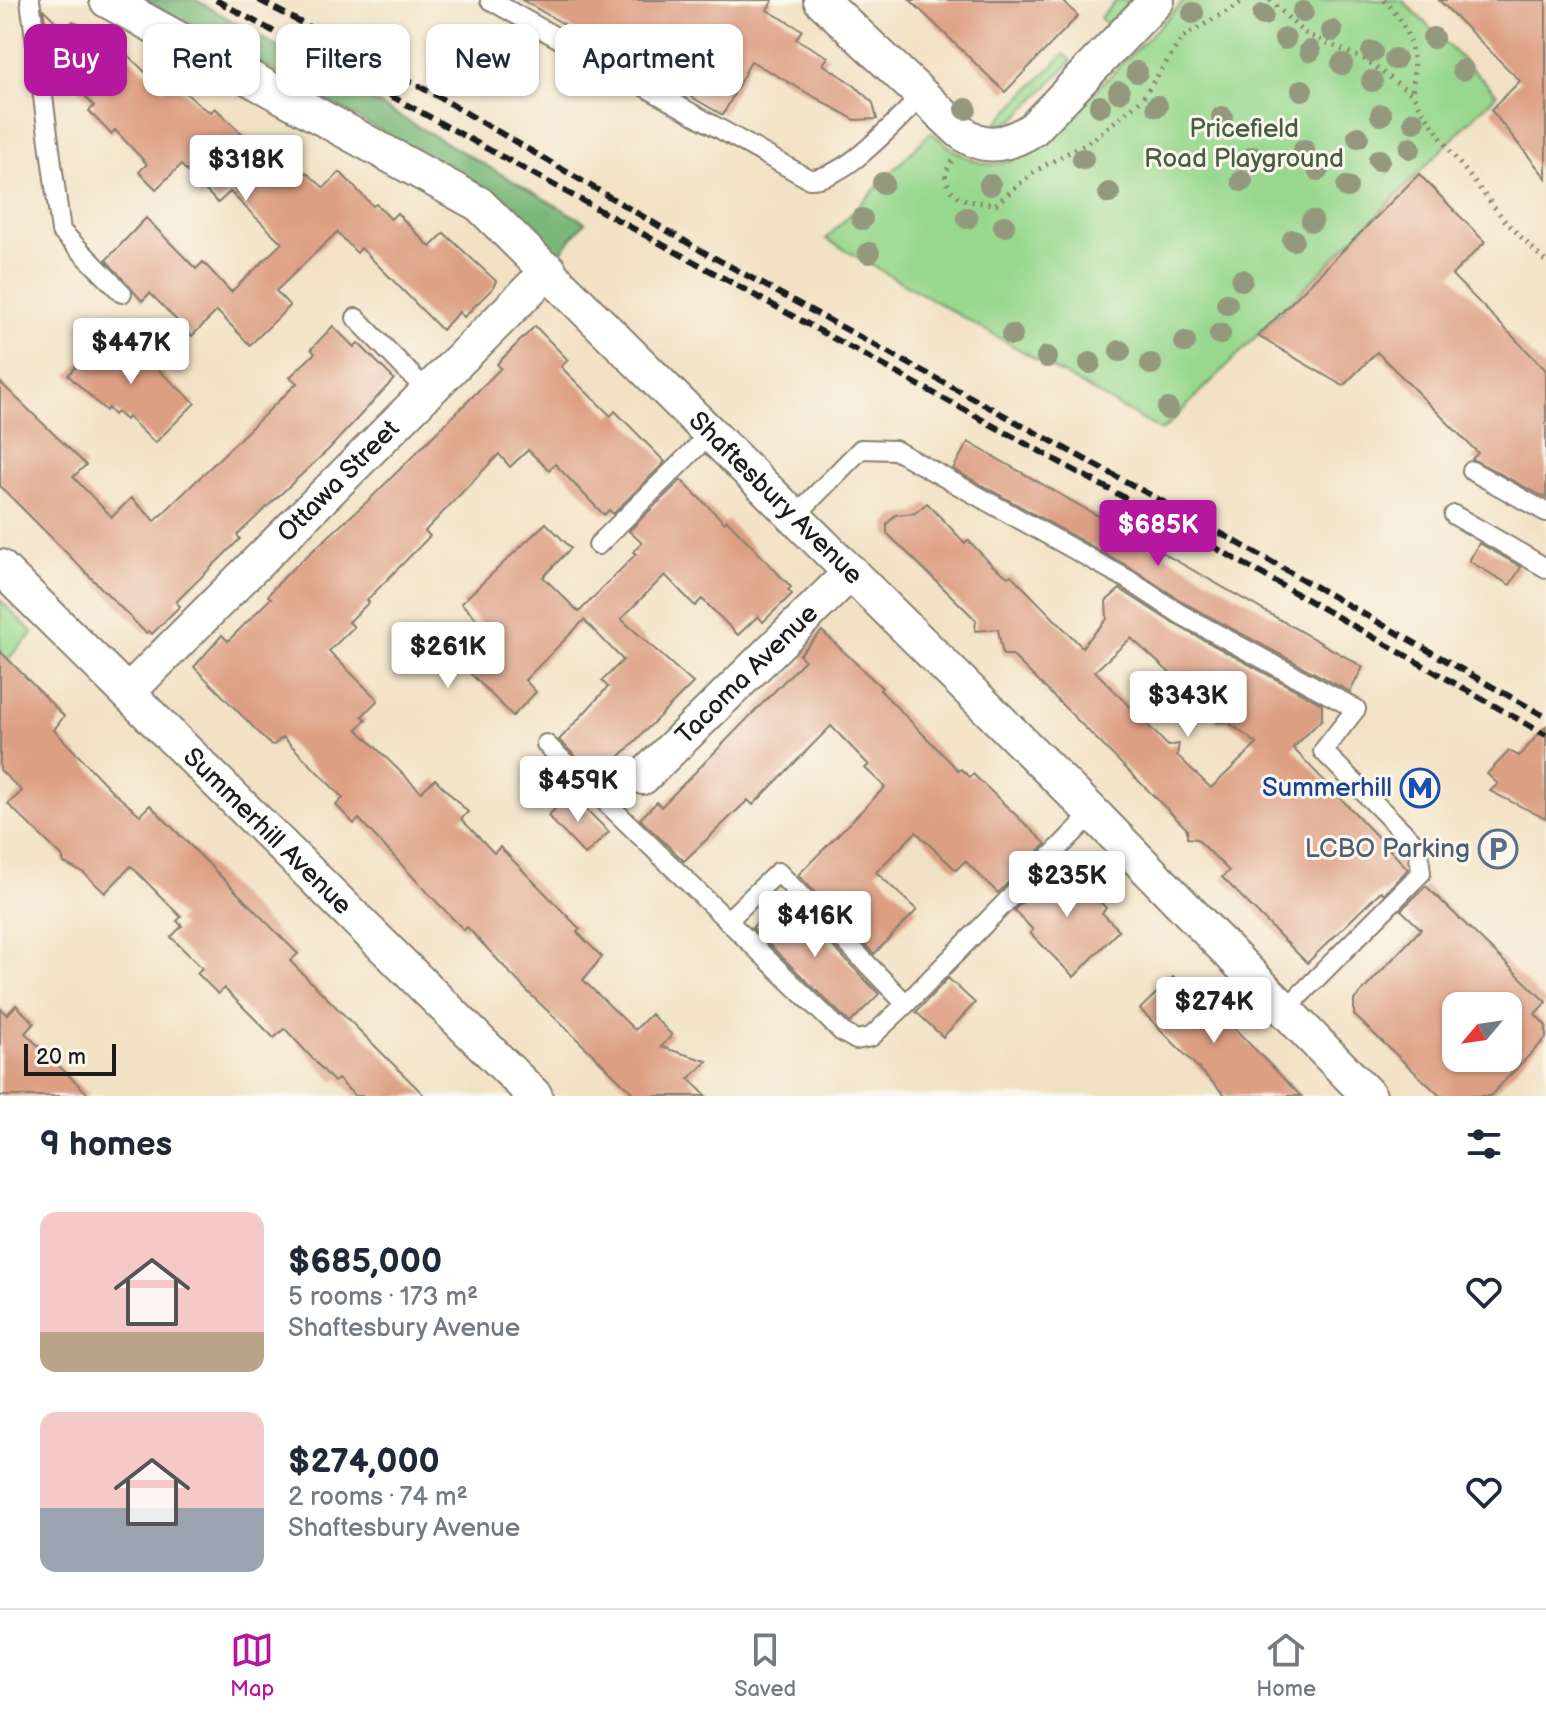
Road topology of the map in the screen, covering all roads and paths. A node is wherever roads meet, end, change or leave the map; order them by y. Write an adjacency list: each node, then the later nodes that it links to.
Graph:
1 (30, 0): 16 (lane)
2 (107, 0): 15 (street, Shaftesbury Avenue)
3 (490, 0): 10 (lane)
4 (821, 0): 10 (street)
5 (1157, 0): 10 (street)
6 (1246, 0): 12 (path)
7 (1270, 0): 9 (path)
8 (1384, 0): 9 (path)
9 (1412, 94): 14 (path)
10 (922, 96)
11 (946, 167): 12 (path)
12 (996, 204): 13 (path)
13 (992, 214)
14 (1546, 262)
15 (549, 270): 18 (street, Ottawa Street); 19 (street, Shaftesbury Avenue)
16 (122, 293)
17 (356, 318): 18 (lane)
18 (427, 391): 28 (street, Ottawa Street)
19 (711, 433): 23 (street, Shaftesbury Avenue); 24 (lane)
20 (1472, 471): 21 (lane)
21 (1546, 512)
22 (1454, 515): 26 (lane)
23 (795, 516): 27 (street, Shaftesbury Avenue); 34 (lane)
24 (598, 545)
25 (0, 567): 28 (street, Summerhill Avenue)
26 (1546, 568)
27 (851, 572): 30 (street, Tacoma Avenue); 31 (street, Shaftesbury Avenue)
28 (128, 692): 35 (street, Summerhill Avenue)
29 (546, 744): 32 (lane)
30 (643, 777)
31 (1093, 813): 33 (lane); 34 (street, Shaftesbury Avenue)
32 (727, 921): 33 (lane); 33 (lane)
33 (906, 1004)
34 (1284, 1011): 36 (street, Shaftesbury Avenue)
35 (535, 1096)
36 (1369, 1096)

